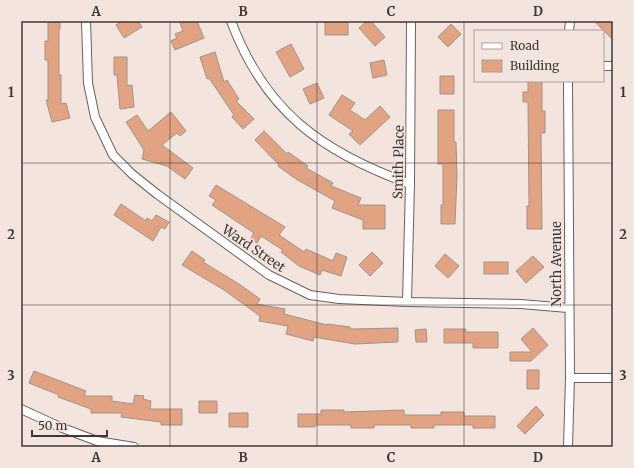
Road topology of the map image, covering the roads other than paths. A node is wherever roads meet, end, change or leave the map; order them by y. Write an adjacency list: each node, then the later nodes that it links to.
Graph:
1 (86, 21): 6 (street, Ward Street)
2 (231, 21): 5 (street)
3 (411, 21): 5 (street, Smith Place)
4 (568, 82): 7 (street, North Avenue)
5 (410, 184): 6 (street, Smith Place)
6 (407, 302): 7 (street, Ward Street)
7 (568, 308): 8 (street, North Avenue)
8 (570, 378): 9 (street); 12 (street, North Avenue)
9 (613, 378)
10 (21, 409): 11 (street)
11 (134, 447)
12 (568, 447)

